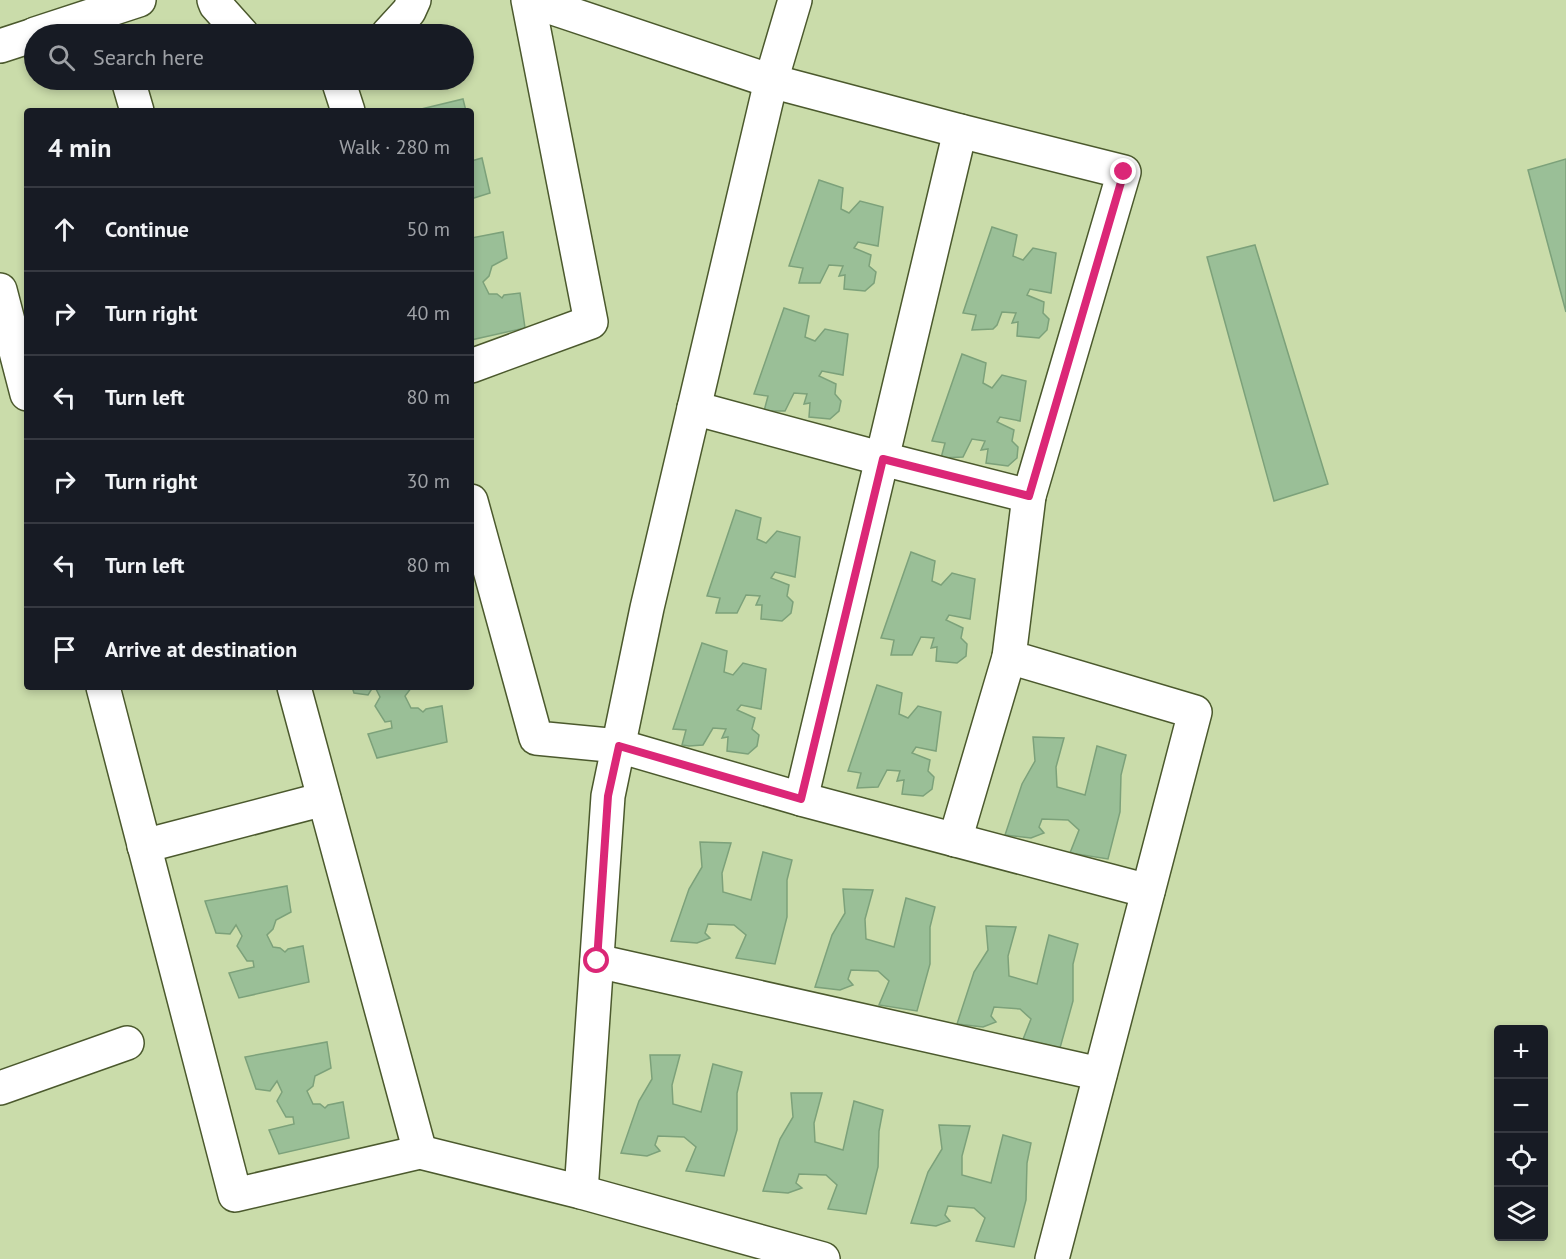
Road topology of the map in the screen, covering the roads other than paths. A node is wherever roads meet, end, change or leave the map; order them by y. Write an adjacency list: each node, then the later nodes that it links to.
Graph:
1 (214, 0): 7 (street)
2 (414, 0): 8 (street)
3 (529, 0): 11 (street); 18 (street)
4 (795, 0): 11 (street)
5 (118, 11): 6 (street)
6 (73, 24)
7 (233, 24)
8 (397, 24)
9 (24, 38): 10 (street)
10 (0, 46)
11 (771, 81): 16 (street); 20 (street)
12 (131, 90): 14 (street)
13 (341, 90): 15 (street)
14 (136, 108)
15 (347, 108)
16 (960, 131): 21 (street); 22 (street)
17 (0, 290): 19 (street)
18 (474, 365)
19 (24, 382)
20 (694, 408): 21 (street); 27 (street)
21 (883, 459): 22 (street); 29 (street)
22 (1029, 496): 24 (street)
23 (474, 512): 27 (street)
24 (1009, 657): 30 (street); 32 (street)
25 (104, 690): 31 (street)
26 (295, 690): 28 (street)
27 (619, 746): 29 (street); 33 (street)
28 (324, 799): 31 (street); 37 (street)
29 (801, 799): 30 (street)
30 (955, 840): 32 (street)
31 (144, 846): 37 (street)
32 (1148, 891): 35 (street)
33 (597, 961): 35 (street); 38 (street)
34 (127, 1044): 36 (street)
35 (1100, 1074): 40 (street)
36 (0, 1088)
37 (420, 1152): 38 (street)
38 (581, 1192): 39 (street)
39 (823, 1259)
40 (1052, 1259)

